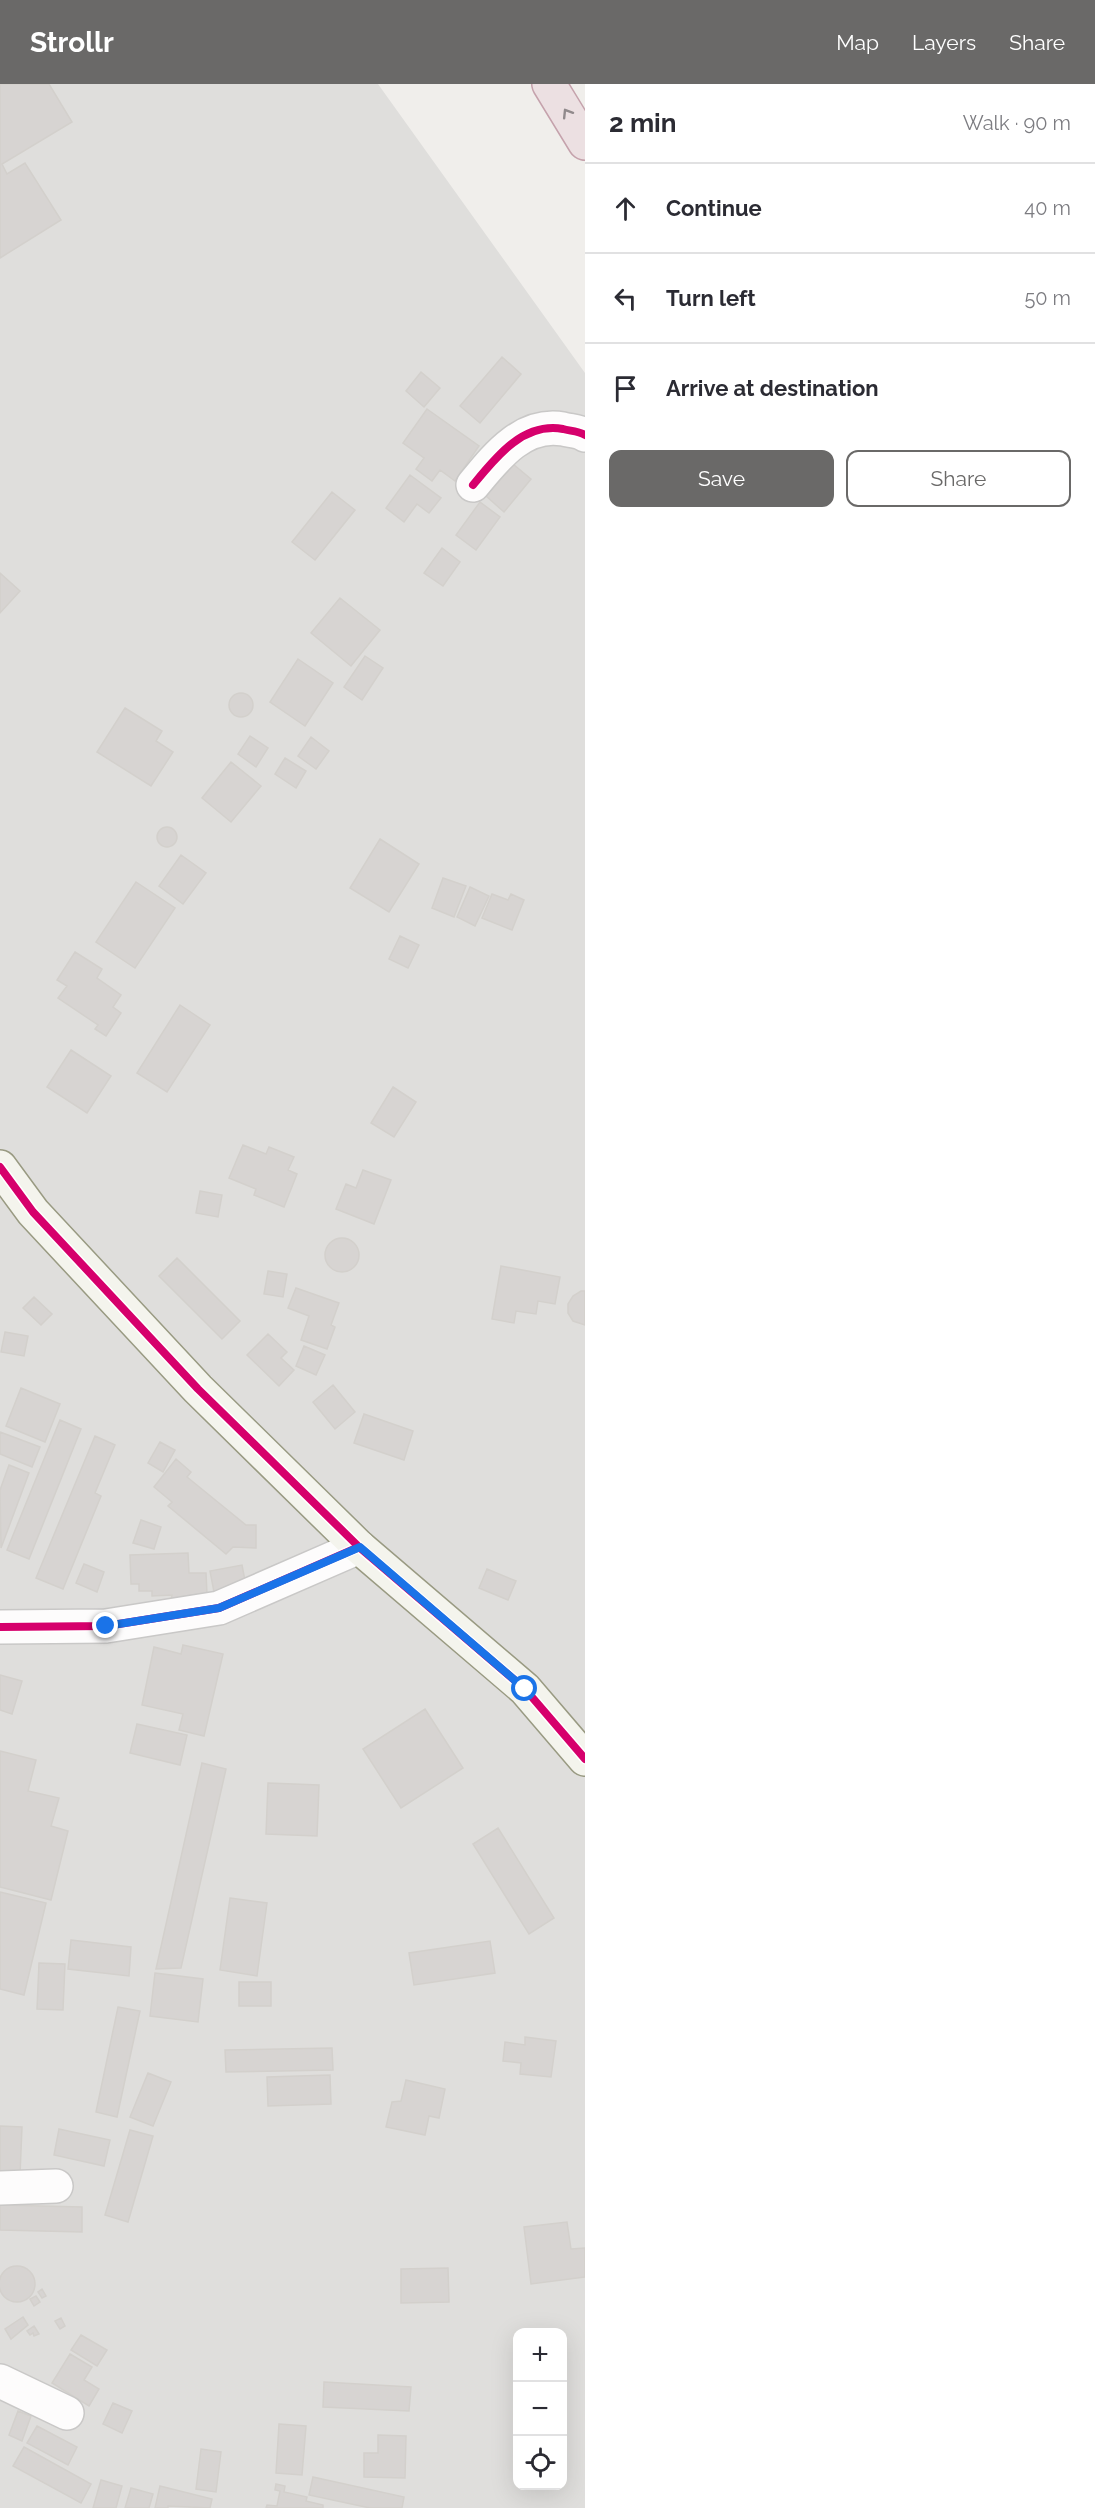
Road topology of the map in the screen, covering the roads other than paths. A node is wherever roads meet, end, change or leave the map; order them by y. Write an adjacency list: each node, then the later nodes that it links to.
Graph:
1 (549, 84): 2 (highway, one-way to 1)
2 (585, 142)
3 (585, 435): 4 (street)
4 (473, 485)
5 (0, 1167): 6 (street)
6 (360, 1547): 7 (street); 8 (street)
7 (0, 1627)
8 (585, 1759)
9 (56, 2186): 10 (street)
10 (0, 2188)
11 (0, 2382): 12 (street)
12 (67, 2413)

